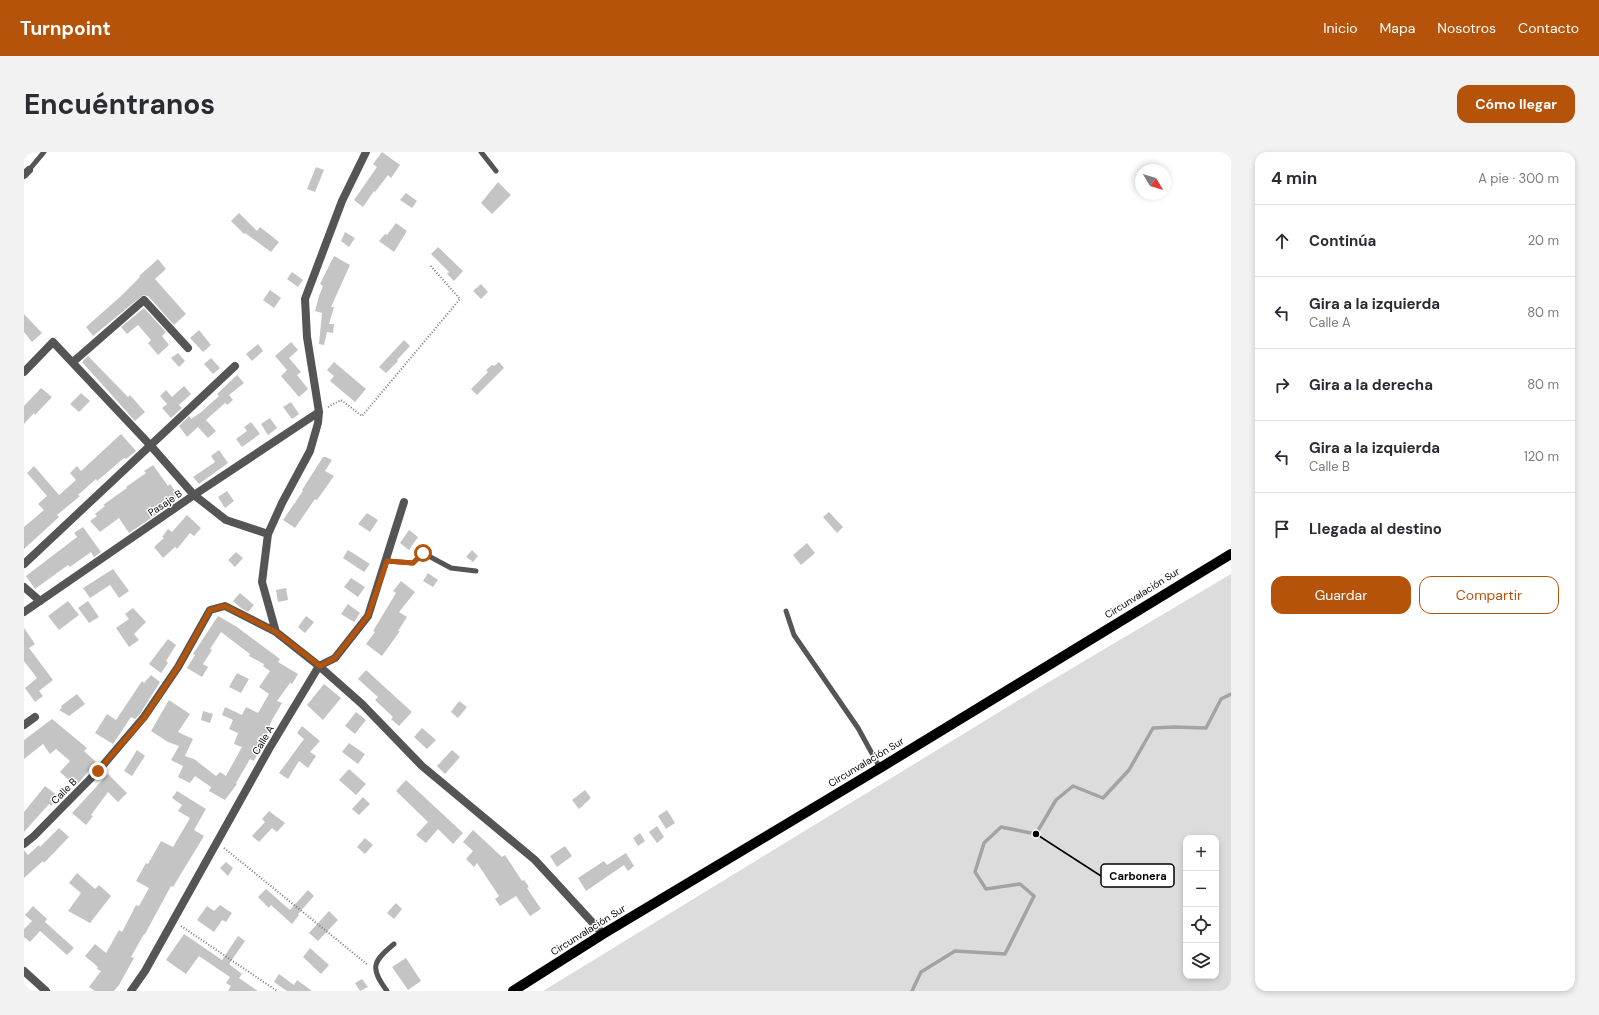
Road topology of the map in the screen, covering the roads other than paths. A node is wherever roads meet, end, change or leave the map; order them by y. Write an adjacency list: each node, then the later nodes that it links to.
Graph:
1 (44, 152): 5 (lane)
2 (366, 152): 10 (street)
3 (481, 152): 4 (lane)
4 (496, 171)
5 (27, 173)
6 (188, 348): 7 (street)
7 (72, 362): 9 (street); 11 (street)
8 (235, 366): 11 (street)
9 (24, 372)
10 (319, 412): 12 (street, Pasaje B); 14 (street)
11 (151, 446): 12 (street); 17 (street)
12 (194, 495): 14 (street); 20 (street, Pasaje B)
13 (404, 502): 16 (street, Calle A)
14 (268, 534): 23 (street)
15 (1231, 554): 27 (main road, Circunvalación Sur)
16 (387, 561): 18 (lane); 24 (street, Calle A)
17 (24, 564)
18 (476, 571)
19 (24, 587): 20 (street)
20 (40, 601): 22 (street, Pasaje B)
21 (786, 611): 27 (lane)
22 (24, 612)
23 (276, 632): 24 (street); 28 (street, Calle B)
24 (320, 666): 29 (street); 33 (street, Calle A)
25 (36, 717): 26 (street)
26 (24, 725)
27 (880, 768): 29 (main road, Circunvalación Sur)
28 (24, 844)
29 (603, 934): 35 (main road, Circunvalación Sur)
30 (394, 944): 34 (lane)
31 (24, 971): 32 (street)
32 (46, 991)
33 (131, 991)
34 (387, 991)
35 (513, 991)

